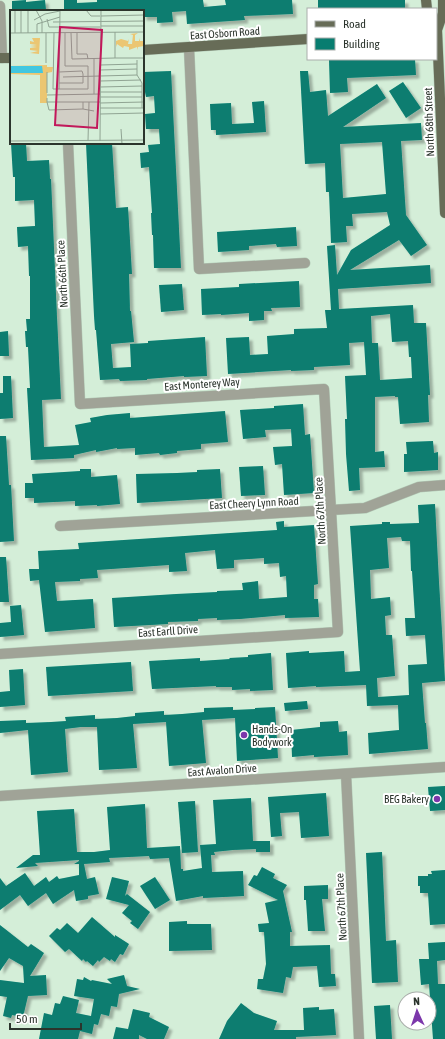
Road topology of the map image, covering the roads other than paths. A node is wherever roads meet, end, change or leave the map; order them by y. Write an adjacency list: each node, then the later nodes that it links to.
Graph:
1 (443, 0): 3 (main road, North 68th Street)
2 (0, 6): 7 (street)
3 (438, 29): 9 (main road, North 68th Street)
4 (307, 39): 5 (main road, East Osborn Road)
5 (189, 48): 6 (main road, East Osborn Road); 10 (street)
6 (144, 50)
7 (4, 58)
8 (68, 144): 12 (street, North 66th Place)
9 (445, 213)
10 (305, 263)
11 (324, 389): 12 (street, East Monterey Way); 14 (street, North 67th Place)
12 (80, 404)
13 (445, 485): 14 (street, East Cheery Lynn Road)
14 (332, 510): 15 (street, East Cheery Lynn Road); 16 (street, North 67th Place)
15 (60, 526)
16 (338, 632): 17 (street, East Earll Drive)
17 (0, 654)
18 (445, 767): 19 (street, East Avalon Drive)
19 (346, 774): 20 (street, East Avalon Drive); 21 (street, North 67th Place)
20 (0, 796)
21 (359, 1039)

